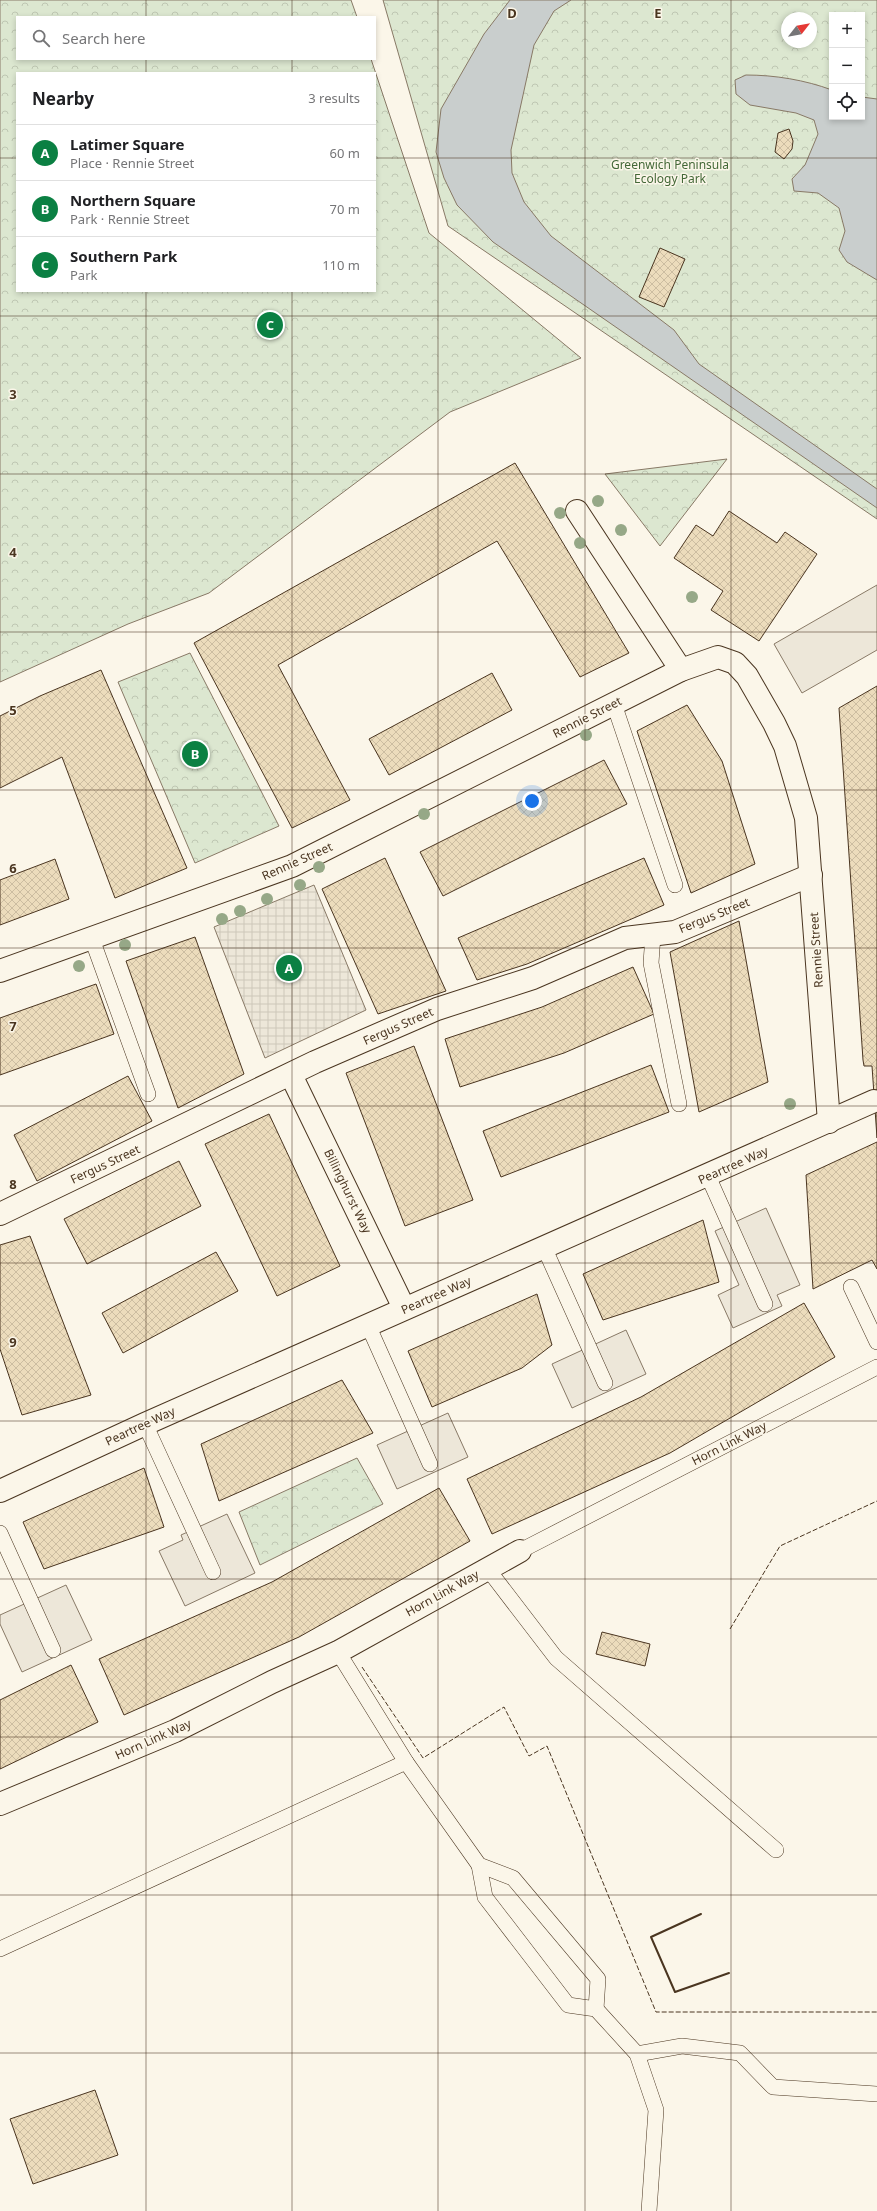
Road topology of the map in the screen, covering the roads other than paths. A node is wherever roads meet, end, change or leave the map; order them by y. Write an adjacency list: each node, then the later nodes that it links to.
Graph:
1 (577, 511): 2 (street)
2 (681, 670): 3 (street, Rennie Street); 4 (street, Rennie Street)
3 (614, 704): 5 (lane); 7 (street, Rennie Street)
4 (811, 875): 6 (street, Fergus Street); 13 (street, Rennie Street)
5 (674, 885)
6 (653, 935): 9 (street, Fergus Street); 12 (lane)
7 (92, 939): 8 (street, Rennie Street); 10 (lane)
8 (0, 971)
9 (291, 1075): 15 (street, Fergus Street); 19 (street, Billinghurst Way)
10 (148, 1094)
11 (874, 1101): 13 (street, Peartree Way)
12 (679, 1104)
13 (829, 1122): 14 (street, Peartree Way)
14 (708, 1176): 16 (street, Peartree Way); 18 (lane)
15 (0, 1214)
16 (544, 1248): 19 (street, Peartree Way); 23 (lane)
17 (851, 1287): 21 (lane)
18 (765, 1304)
19 (404, 1308): 20 (street, Peartree Way)
20 (368, 1325): 24 (street, Peartree Way); 25 (lane)
21 (877, 1342)
22 (877, 1367): 28 (lane, Horn Link Way)
23 (605, 1382)
24 (145, 1424): 26 (street, Peartree Way); 30 (lane)
25 (430, 1464)
26 (0, 1491)
27 (0, 1533): 31 (lane)
28 (520, 1551): 29 (street, Horn Link Way)
29 (487, 1568): 32 (street, Horn Link Way); 35 (lane)
30 (213, 1572)
31 (53, 1650)
32 (338, 1652): 33 (lane); 34 (street, Horn Link Way)
33 (406, 1762): 36 (lane); 37 (lane)
34 (0, 1804)
35 (776, 1850)
36 (480, 1865): 38 (lane); 38 (lane)
37 (0, 1949)
38 (596, 2009): 39 (lane)
39 (637, 2054): 40 (lane); 41 (lane)
40 (877, 2094)
41 (649, 2211)

